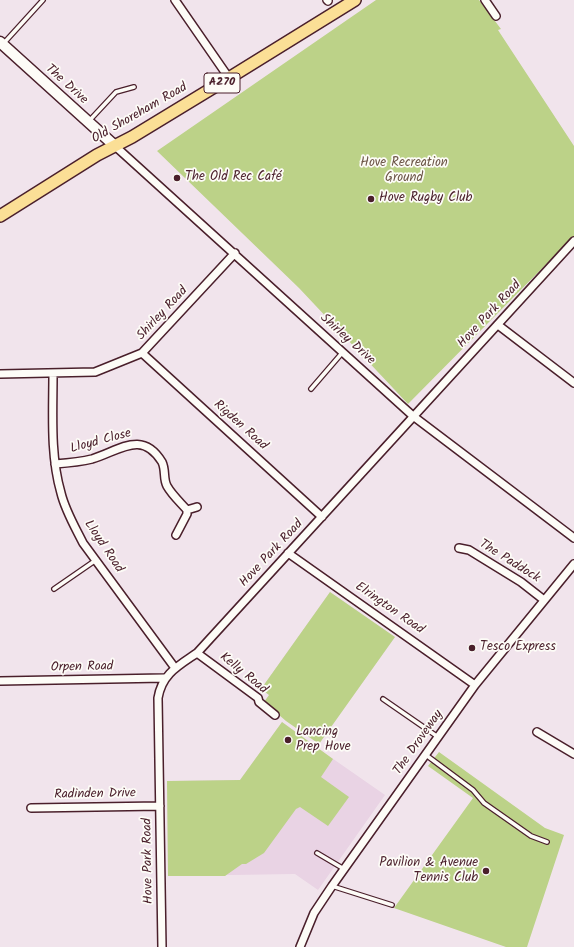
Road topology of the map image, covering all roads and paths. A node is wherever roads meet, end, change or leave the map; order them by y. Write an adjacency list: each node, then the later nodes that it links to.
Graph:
1 (42, 0): 6 (lane)
2 (175, 0): 7 (street)
3 (355, 0): 7 (main road, Old Shoreham Road / A270)
4 (485, 0): 5 (street)
5 (496, 16)
6 (2, 43): 9 (main road, The Drive)
7 (230, 78): 10 (main road, Old Shoreham Road / A270)
8 (134, 87): 9 (lane)
9 (88, 122): 10 (main road, The Drive)
10 (115, 146): 11 (main road, Old Shoreham Road / A270); 13 (street, Shirley Drive)
11 (0, 216)
12 (574, 241): 14 (street, Hove Park Road)
13 (235, 253): 15 (street, Shirley Drive); 16 (street, Shirley Road)
14 (498, 325): 19 (street); 21 (street, Hove Park Road)
15 (343, 352): 20 (lane); 21 (street, Shirley Drive)
16 (142, 353): 18 (street, Shirley Road); 25 (street, Rigden Road)
17 (0, 374): 18 (street, Shirley Road)
18 (53, 374): 22 (street, Lloyd Road)
19 (574, 383)
20 (311, 389)
21 (413, 416): 25 (street, Hove Park Road); 27 (street, Shirley Drive)
22 (55, 464): 24 (street, Lloyd Close); 30 (street, Lloyd Road)
23 (197, 507): 24 (street)
24 (187, 510): 26 (street)
25 (322, 517): 29 (street, Hove Park Road)
26 (176, 535)
27 (574, 538)
28 (459, 548): 33 (street, The Paddock)
29 (288, 554): 34 (street, Hove Park Road); 38 (street, Elrington Road)
30 (96, 560): 32 (lane); 35 (street, Lloyd Road)
31 (574, 564): 33 (street, The Droveway)
32 (54, 588)
33 (544, 600): 38 (street, The Droveway)
34 (196, 653): 35 (street, Hove Park Road); 40 (street, Kelly Road)
35 (175, 668): 36 (street, Hove Park Road)
36 (164, 678): 37 (street, Orpen Road); 45 (street, Hove Park Road)
37 (0, 682)
38 (475, 685): 42 (street, The Droveway)
39 (383, 699): 42 (lane)
40 (275, 715)
41 (537, 732): 43 (street)
42 (438, 737): 44 (street, The Droveway)
43 (574, 754)
44 (426, 755): 47 (lane); 49 (street, The Droveway)
45 (160, 806): 46 (street, Radinden Drive); 52 (street, Hove Park Road)
46 (31, 808)
47 (547, 842)
48 (316, 853): 49 (lane)
49 (344, 869): 50 (street, The Droveway)
50 (332, 886): 51 (lane); 53 (street, The Droveway)
51 (392, 905)
52 (162, 947)
53 (300, 947)

